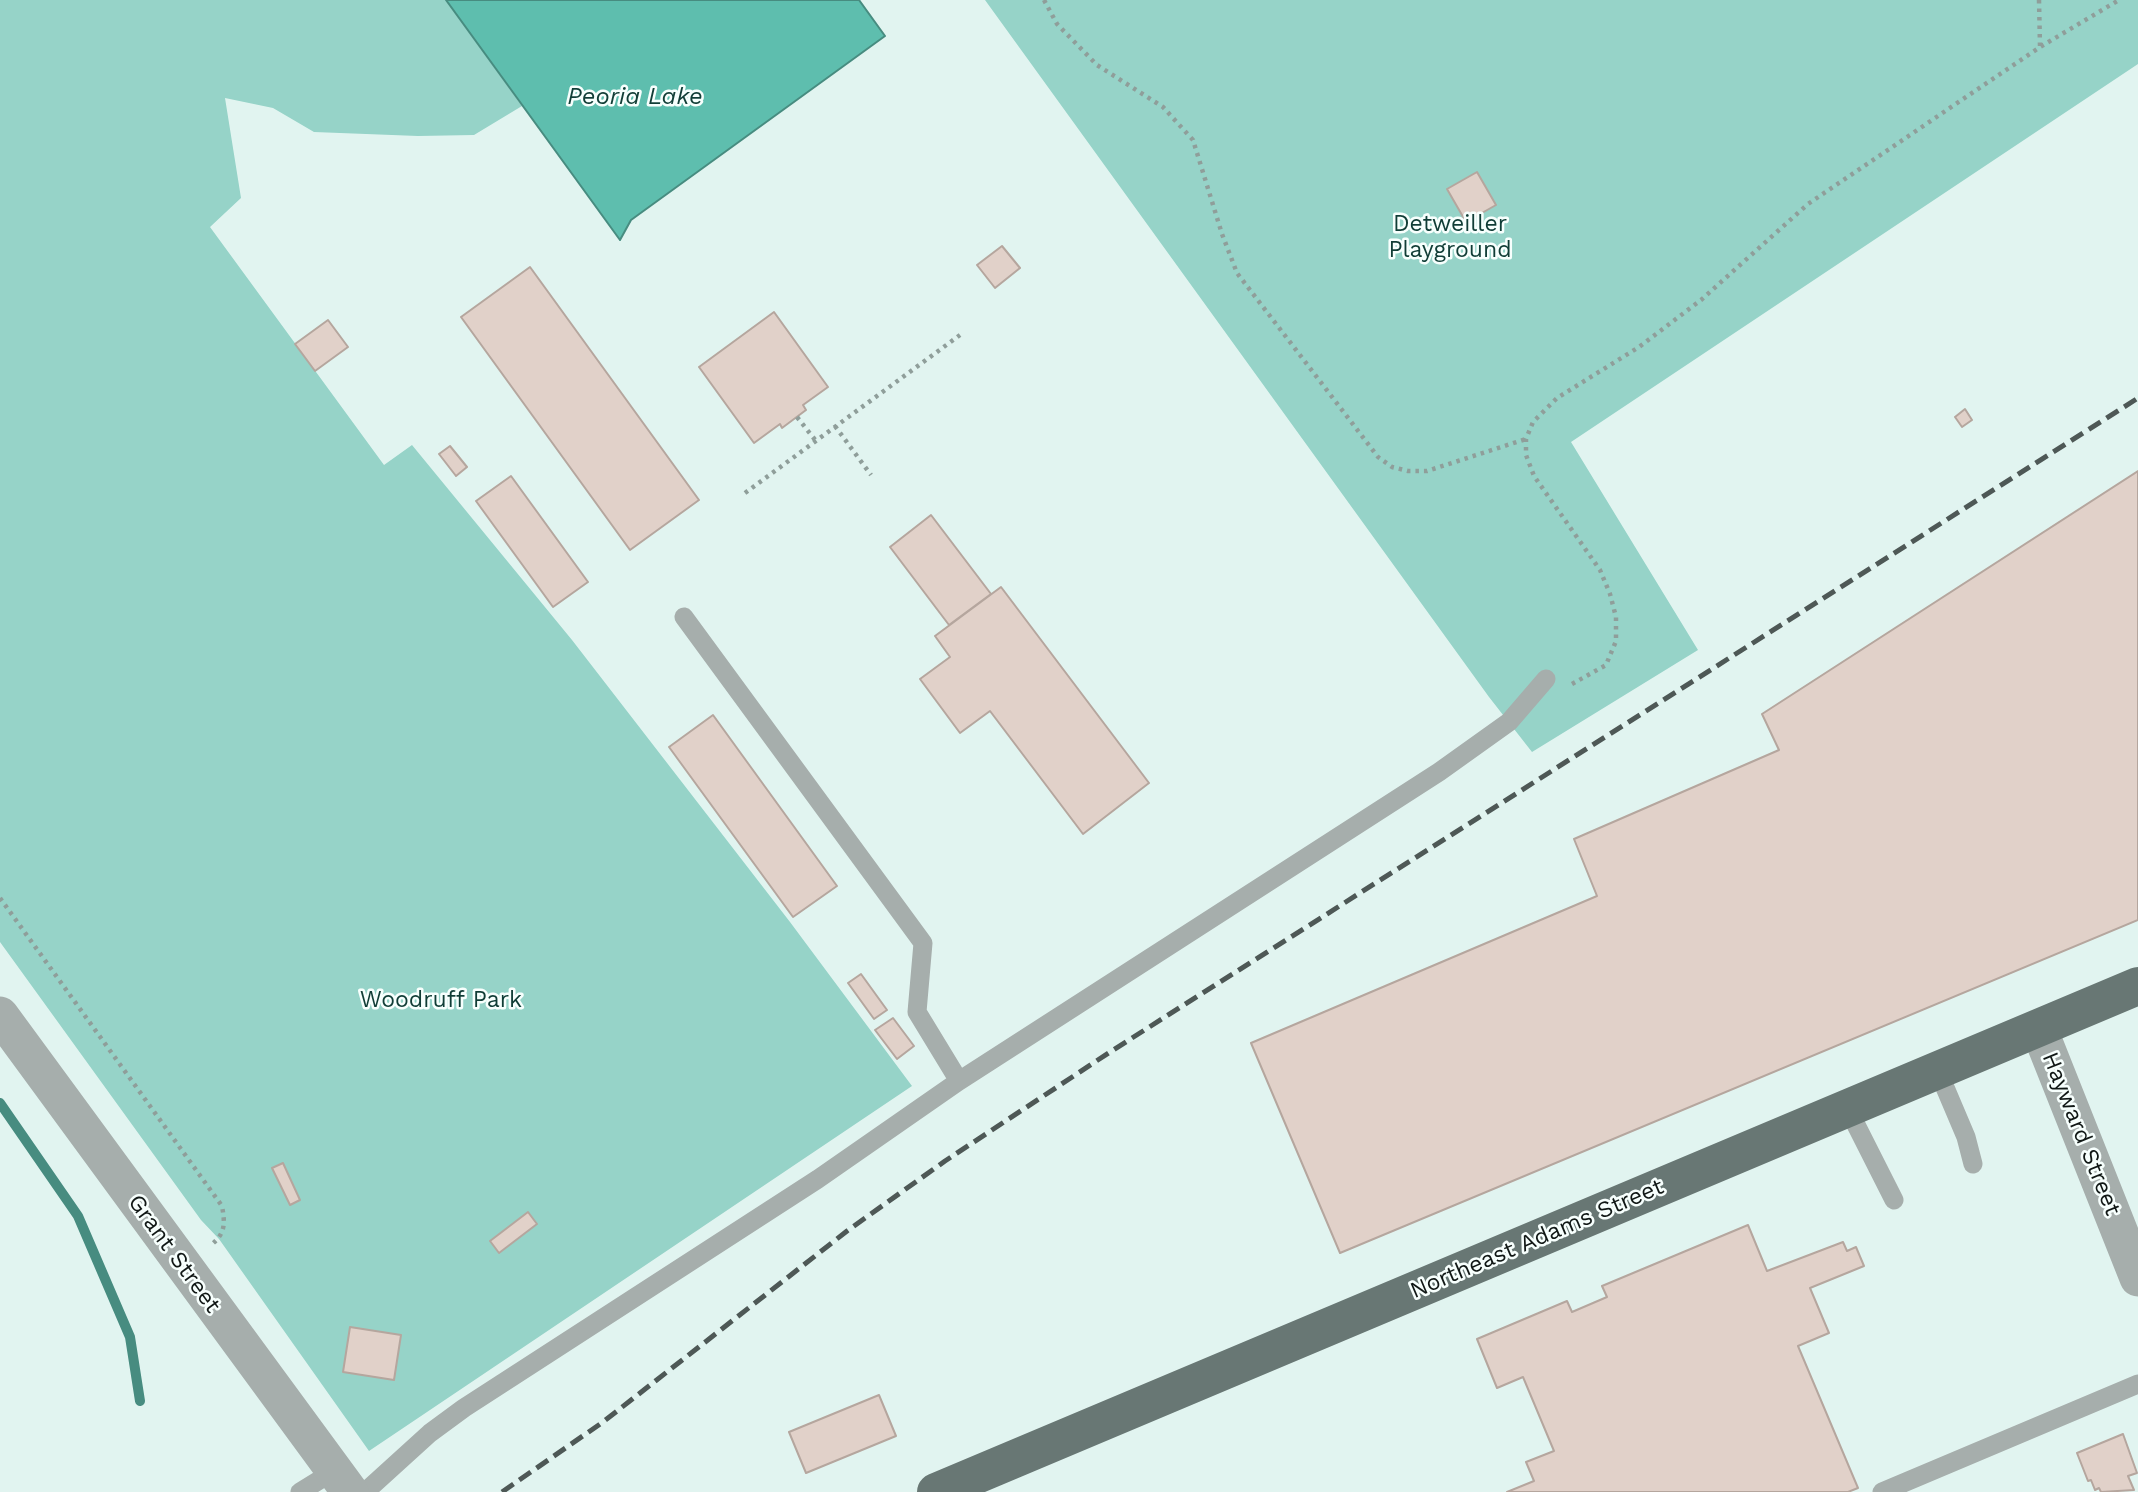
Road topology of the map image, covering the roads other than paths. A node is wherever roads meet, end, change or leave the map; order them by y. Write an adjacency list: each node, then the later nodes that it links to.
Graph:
1 (684, 617): 7 (lane)
2 (1546, 679): 7 (lane)
3 (2138, 986): 5 (main road, Northeast Adams Street)
4 (0, 1015): 13 (street, Grant Street)
5 (2039, 1029): 6 (main road, Northeast Adams Street); 11 (street, Hayward Street)
6 (1938, 1071): 8 (main road, Northeast Adams Street); 9 (lane)
7 (959, 1081): 15 (lane)
8 (1848, 1109): 10 (lane); 16 (main road, Northeast Adams Street)
9 (1973, 1164)
10 (1894, 1200)
11 (2138, 1278)
12 (2138, 1384): 17 (lane)
13 (342, 1482): 14 (lane)
14 (300, 1492)
15 (365, 1492)
16 (936, 1492)
17 (1882, 1492)

